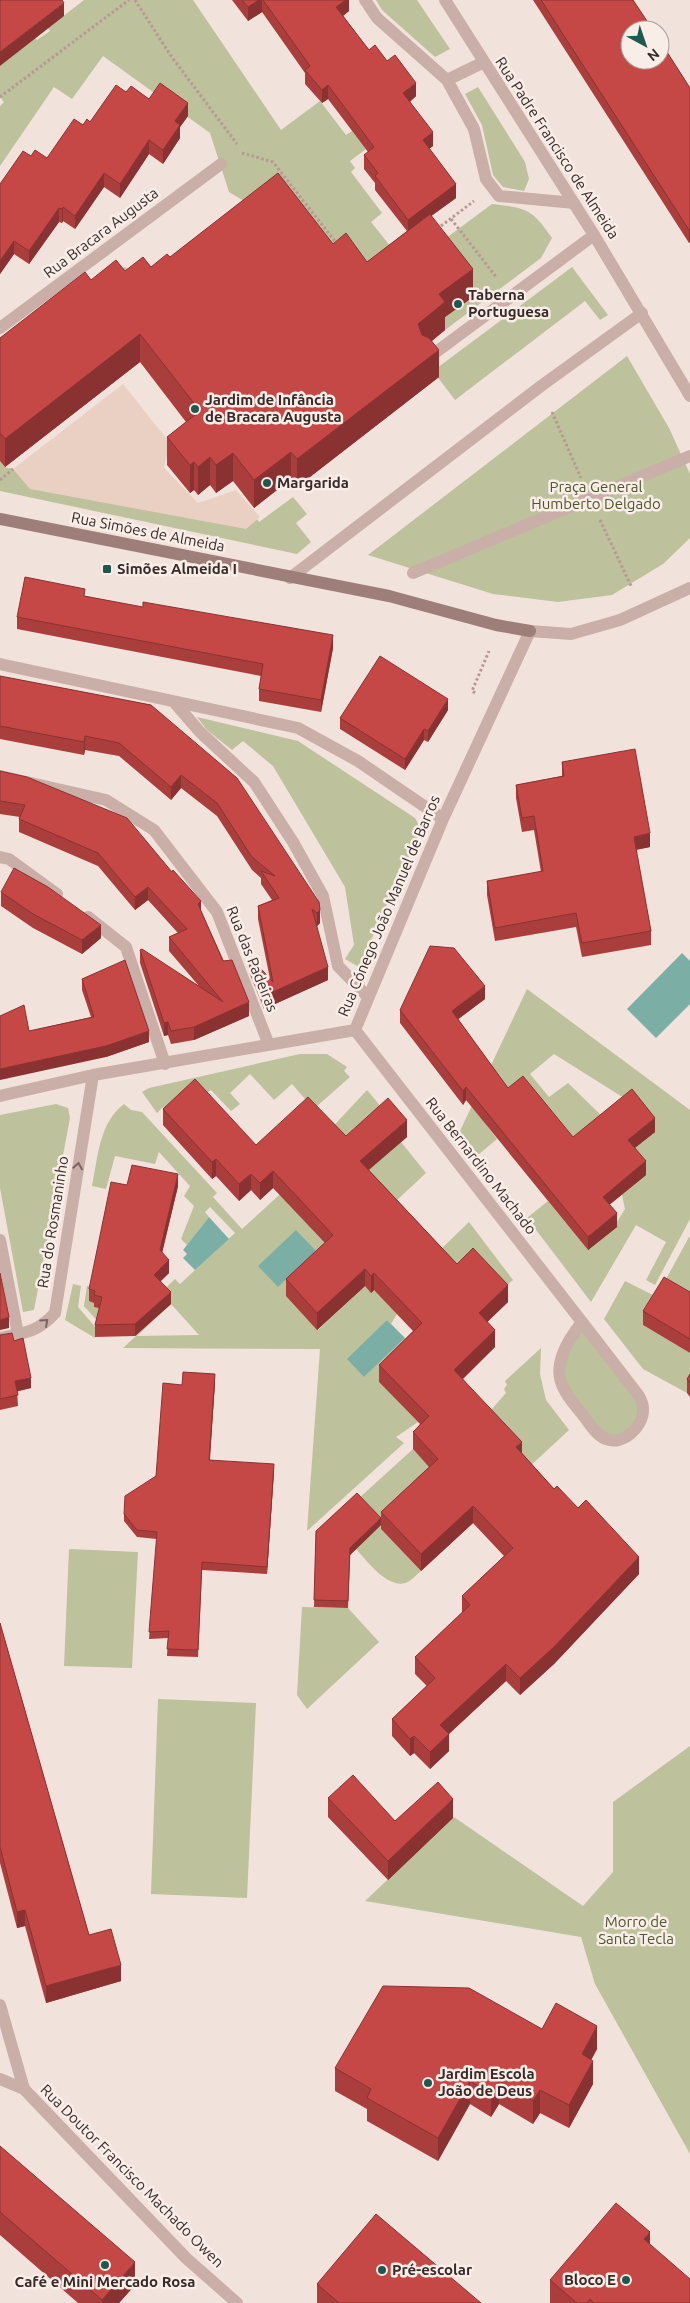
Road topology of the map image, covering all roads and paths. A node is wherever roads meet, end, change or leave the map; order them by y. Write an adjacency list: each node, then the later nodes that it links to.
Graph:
1 (129, 0): 7 (path)
2 (135, 0): 8 (path)
3 (365, 0): 6 (street)
4 (445, 0): 5 (street, Rua Padre Francisco de Almeida)
5 (484, 62): 6 (street); 11 (street, Rua Padre Francisco de Almeida)
6 (447, 80): 10 (street)
7 (0, 97)
8 (243, 153): 9 (path); 15 (path)
9 (221, 164): 18 (street, Rua Bracara Augusta)
10 (493, 187): 11 (street); 12 (path)
11 (574, 203): 14 (street, Rua Padre Francisco de Almeida)
12 (451, 218): 13 (path); 16 (path)
13 (436, 230)
14 (594, 235): 16 (street); 17 (street, Rua Padre Francisco de Almeida)
15 (340, 248)
16 (511, 297): 19 (street)
17 (642, 313): 20 (street); 26 (street)
18 (0, 328)
19 (428, 358)
20 (690, 396)
21 (690, 456): 25 (street)
22 (13, 469): 23 (path)
23 (0, 480)
24 (0, 519): 26 (street, Rua Simões de Almeida)
25 (413, 573)
26 (290, 578): 28 (street)
27 (690, 588): 28 (street)
28 (530, 631): 34 (street, Rua Cónego João Manuel de Barros)
29 (489, 651): 31 (path)
30 (0, 664): 32 (street)
31 (472, 691)
32 (174, 702): 34 (street); 36 (street)
33 (0, 776): 38 (street, Rua das Padeiras)
34 (443, 819): 36 (street, Rua Cónego João Manuel de Barros)
35 (0, 857): 39 (street)
36 (368, 997): 37 (street, Rua Cónego João Manuel de Barros)
37 (355, 1030): 38 (street, Rua Cónego João Manuel de Barros); 43 (street, Rua Bernardino Machado)
38 (268, 1044): 39 (street, Rua Cónego João Manuel de Barros)
39 (165, 1064): 40 (street, Rua Cónego João Manuel de Barros)
40 (93, 1075): 41 (street, Rua Cónego João Manuel de Barros); 44 (street, Rua do Rosmaninho, one-way to 40)
41 (0, 1096)
42 (0, 1240): 44 (street)
43 (582, 1322): 43 (street, Rua Bernardino Machado)
44 (18, 1334): 45 (street, Rua do Rosmaninho)
45 (0, 1338)
46 (0, 2005): 48 (street)
47 (0, 2079): 48 (street, Rua Doutor Francisco Machado Owen)
48 (24, 2089): 49 (street, Rua Doutor Francisco Machado Owen)
49 (237, 2303)

